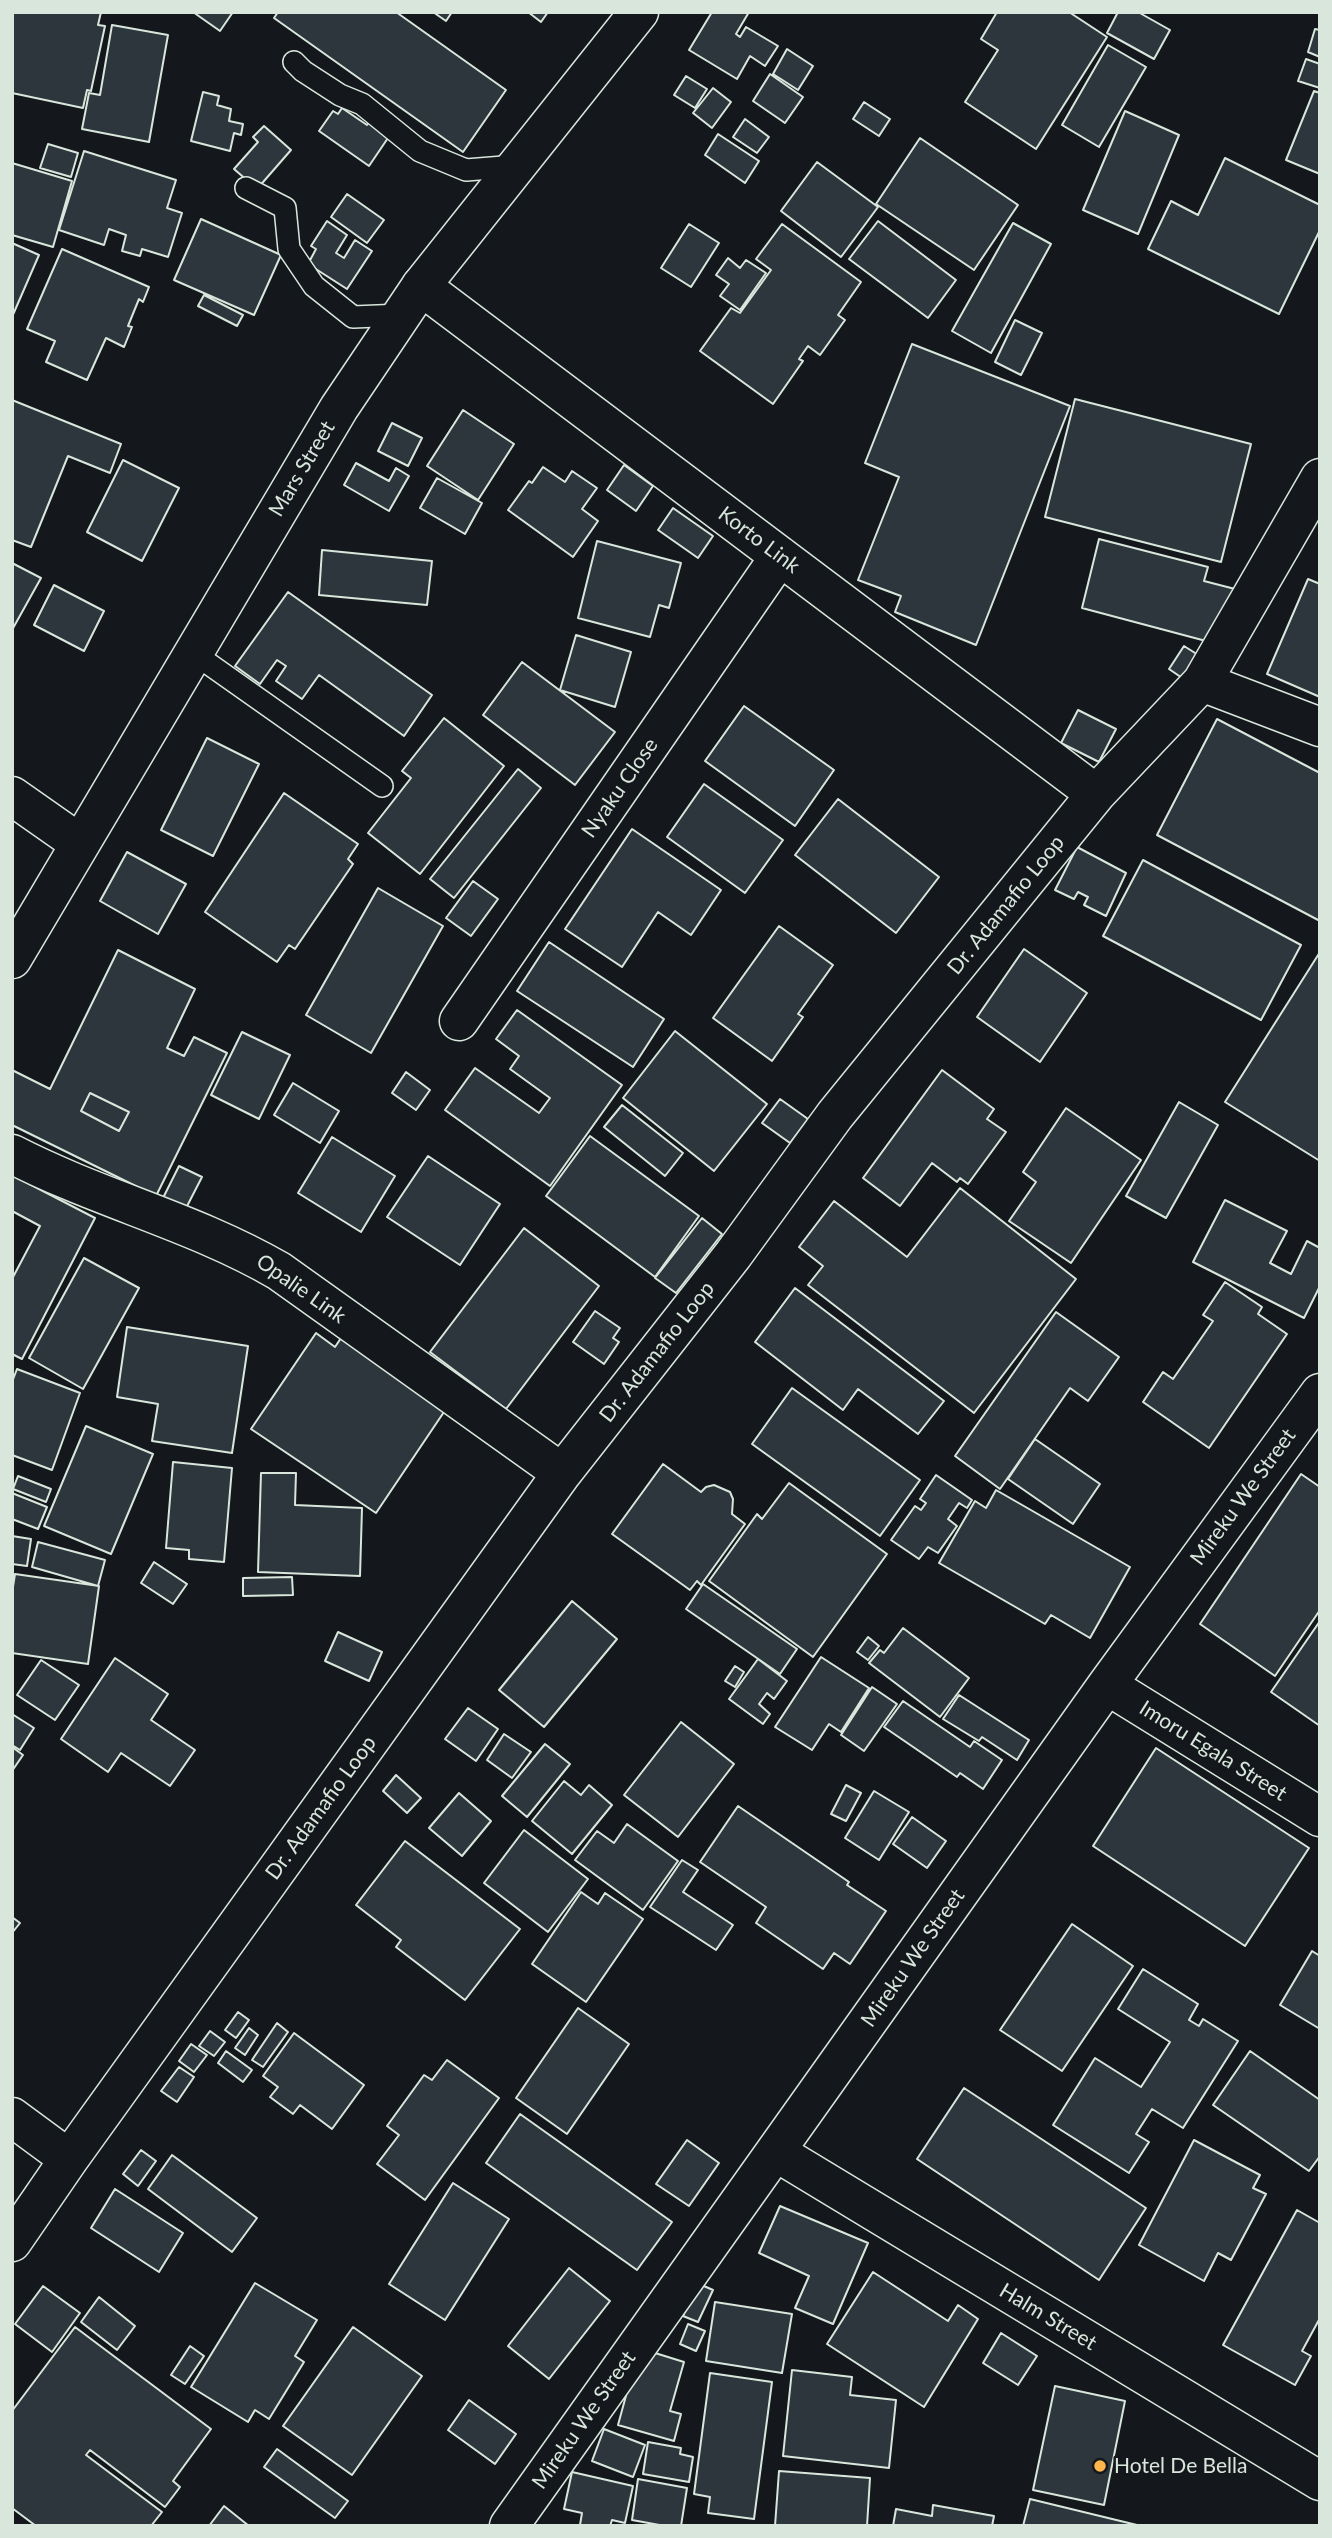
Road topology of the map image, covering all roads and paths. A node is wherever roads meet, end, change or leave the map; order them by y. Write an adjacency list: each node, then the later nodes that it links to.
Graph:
1 (639, 12): 3 (street, Mars Street)
2 (294, 62): 3 (lane)
3 (516, 166): 5 (street, Mars Street)
4 (246, 188): 5 (lane)
5 (412, 301): 7 (street, Korto Link); 8 (street, Mars Street)
6 (1320, 478): 9 (street, Dr. Adamafio Loop)
7 (780, 556): 12 (street, Korto Link); 16 (street, Nyaku Close)
8 (192, 652): 11 (lane); 14 (street, Mars Street)
9 (1202, 682): 10 (street); 12 (street, Dr. Adamafio Loop)
10 (1320, 727)
11 (382, 786)
12 (1096, 794): 19 (street, Dr. Adamafio Loop)
13 (12, 796): 14 (street)
14 (79, 843): 15 (street, Mars Street)
15 (12, 959)
16 (460, 1021)
17 (12, 1154): 19 (street, Opalie Link)
18 (1320, 1393): 20 (street, Mireku We Street)
19 (562, 1473): 24 (street, Dr. Adamafio Loop)
20 (1107, 1685): 21 (street, Imoru Egala Street); 23 (street, Mireku We Street)
21 (1320, 1817)
22 (12, 2117): 24 (street)
23 (776, 2152): 26 (street, Halm Street); 27 (street, Mireku We Street)
24 (69, 2159): 25 (street, Dr. Adamafio Loop)
25 (12, 2242)
26 (1320, 2481)
27 (521, 2523)

